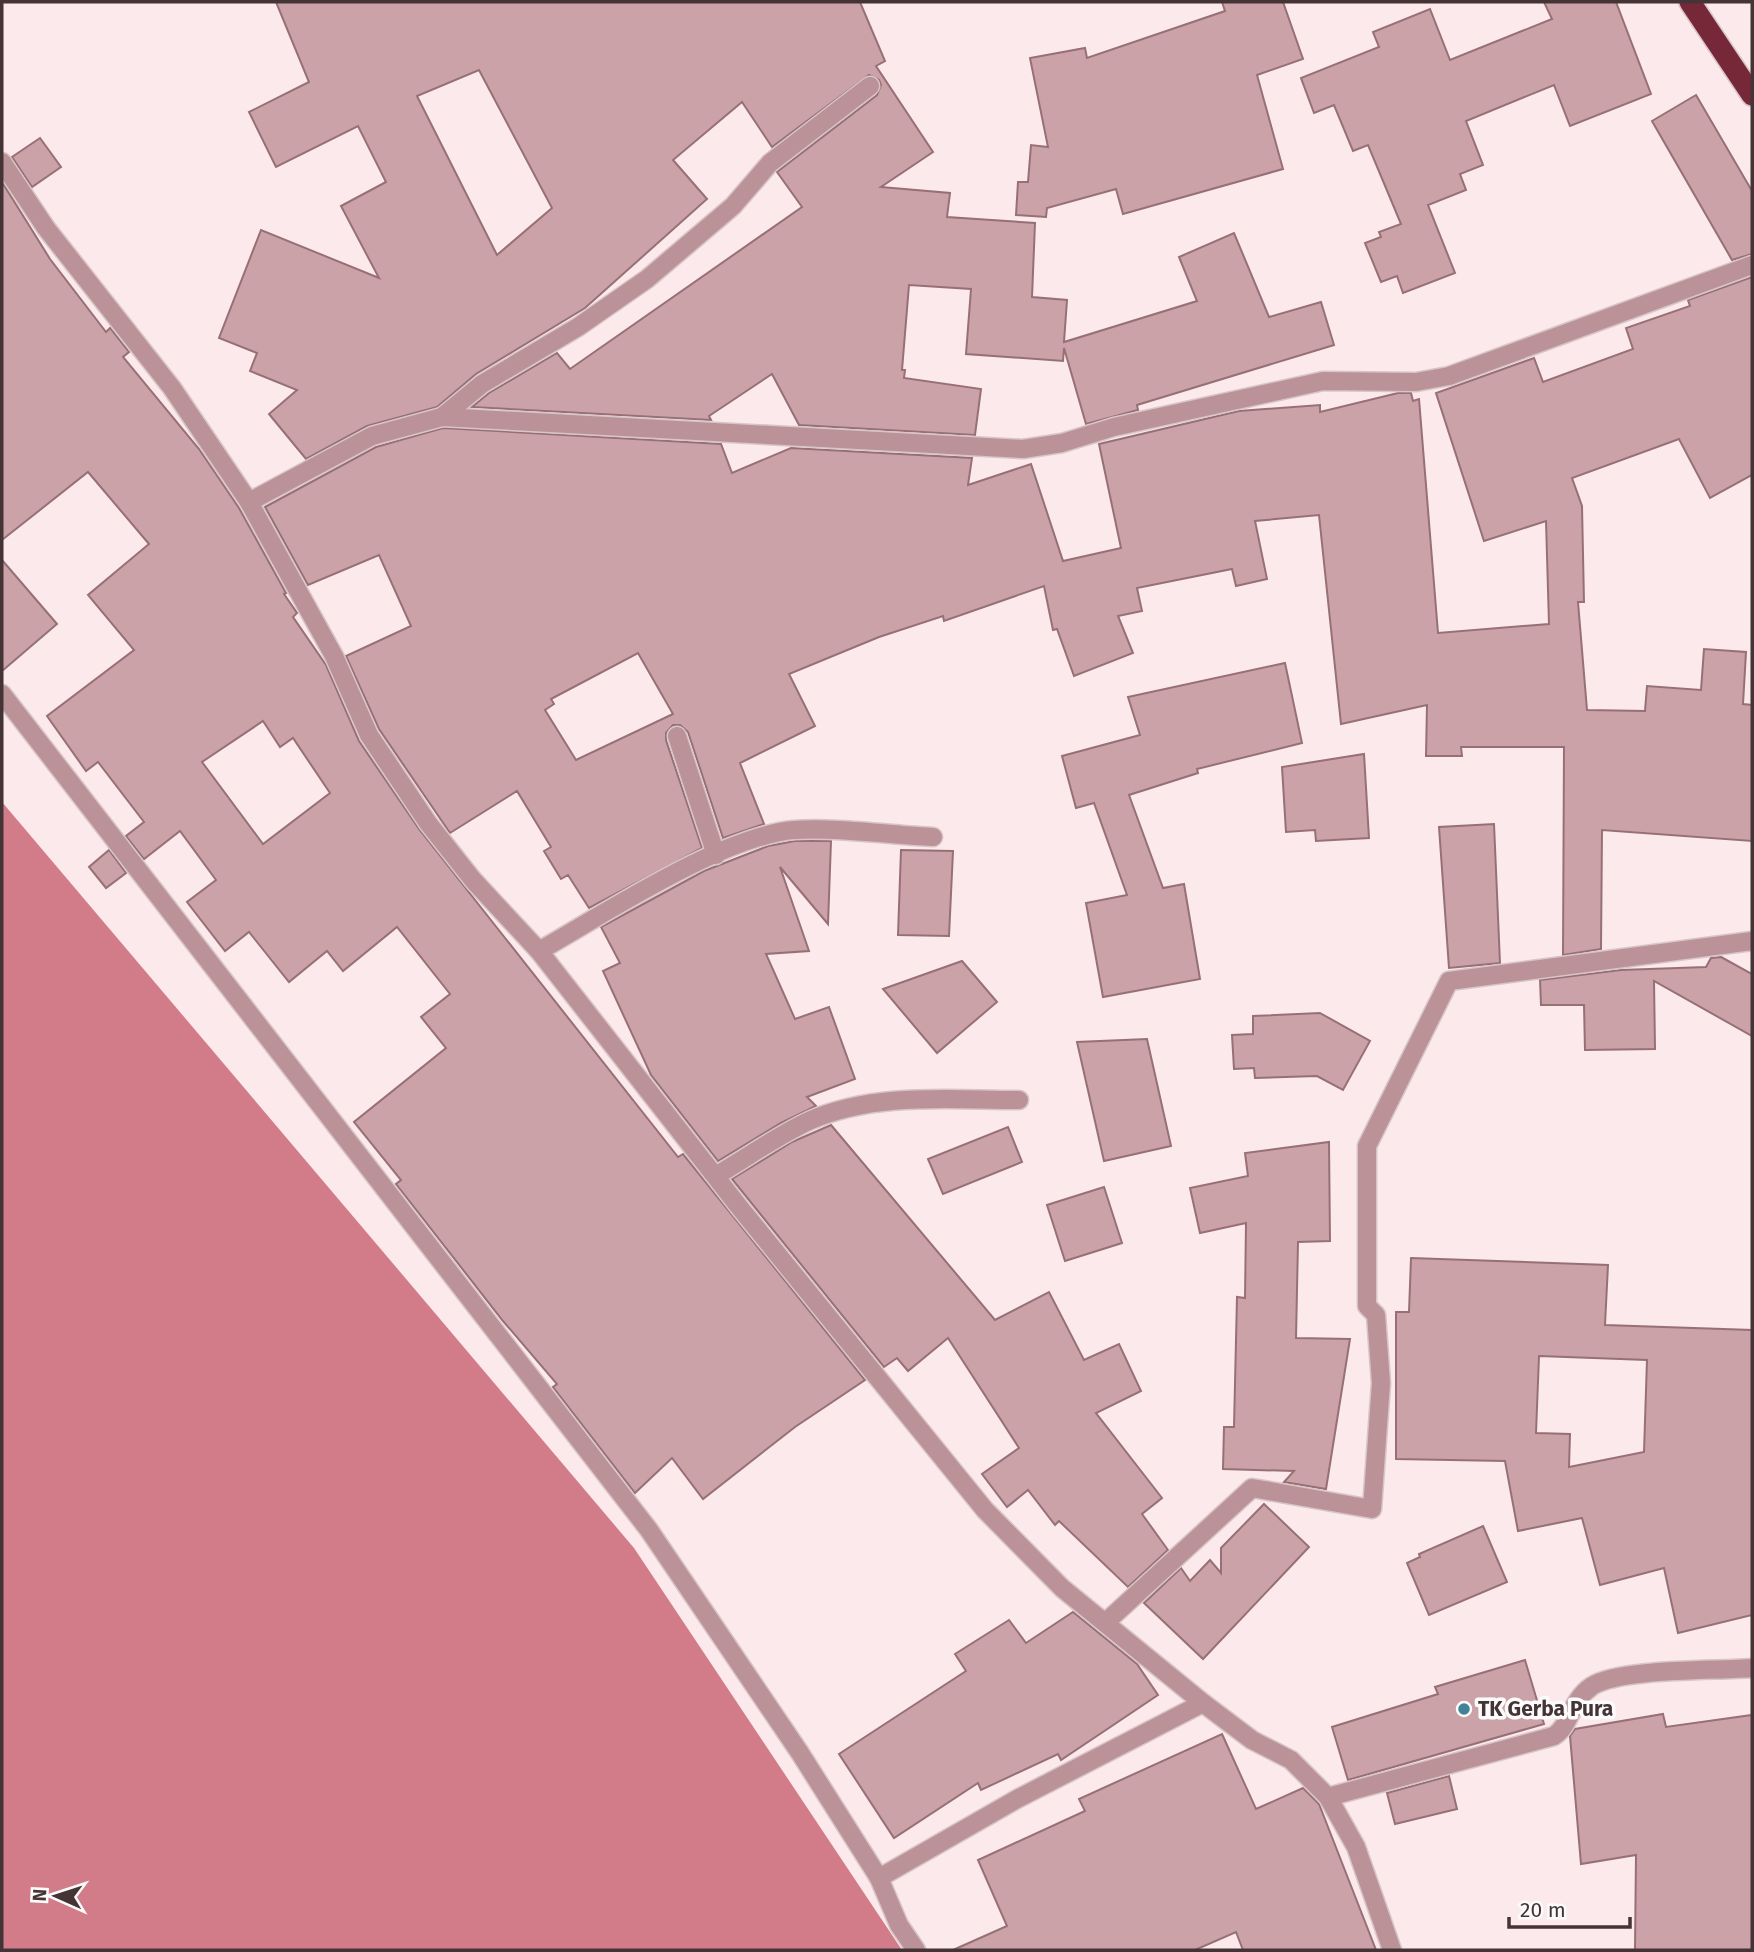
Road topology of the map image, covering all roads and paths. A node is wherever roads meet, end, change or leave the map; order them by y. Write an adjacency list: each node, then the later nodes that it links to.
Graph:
1 (1690, 2): 3 (highway)
2 (870, 86): 6 (street)
3 (1752, 95)
4 (2, 162): 7 (street)
5 (1752, 265): 6 (street)
6 (442, 417): 7 (street)
7 (249, 502): 13 (street)
8 (2, 694): 20 (street)
9 (677, 736): 11 (street)
10 (933, 837): 11 (street)
11 (716, 855): 13 (street)
12 (1752, 941): 16 (street)
13 (539, 951): 15 (street)
14 (1019, 1100): 15 (street)
15 (717, 1175): 16 (street)
16 (1105, 1623): 18 (street)
17 (1752, 1668): 19 (street)
18 (1202, 1703): 19 (street); 20 (street)
19 (1328, 1797): 22 (street)
20 (879, 1878): 21 (street)
21 (916, 1950)
22 (1392, 1950)

